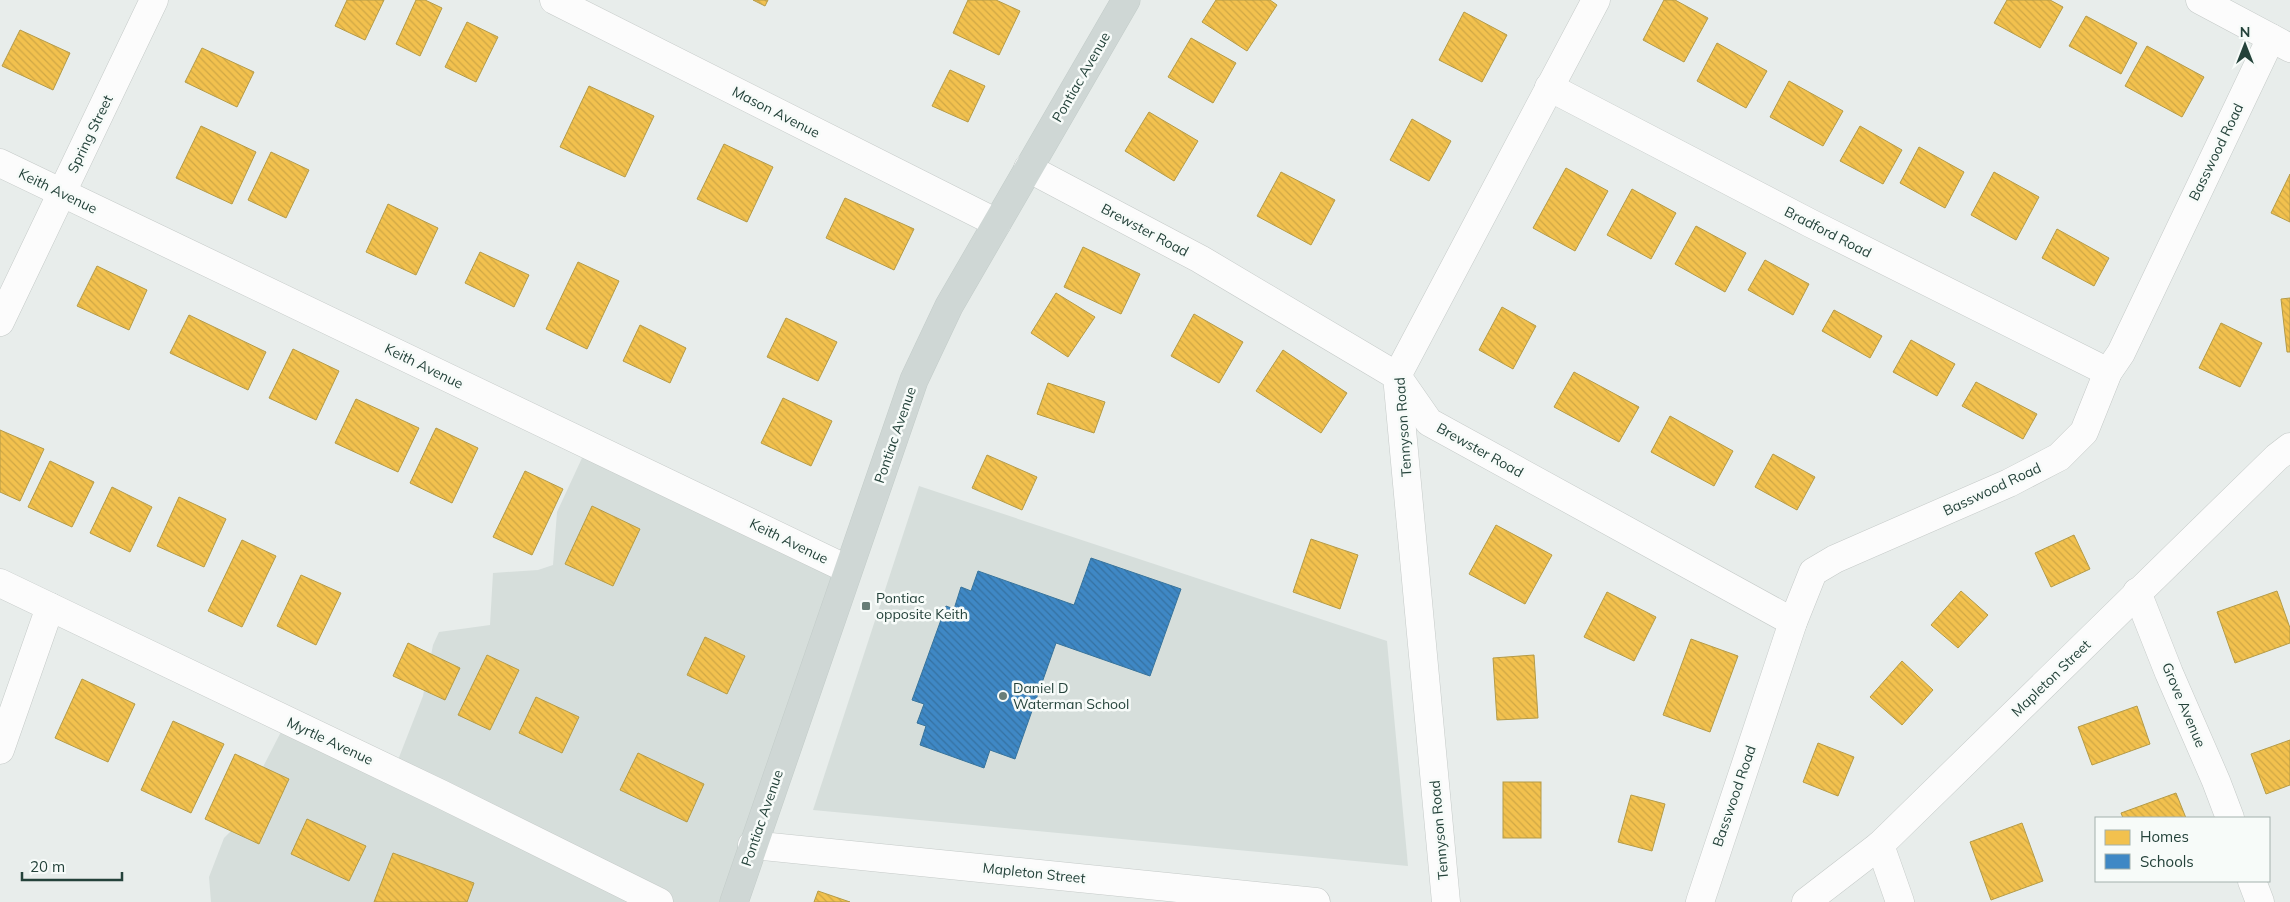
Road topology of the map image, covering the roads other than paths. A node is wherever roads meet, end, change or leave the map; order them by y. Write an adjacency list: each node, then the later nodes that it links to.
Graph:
1 (154, 0): 10 (street, Spring Street)
2 (554, 0): 11 (street, Mason Avenue)
3 (1126, 0): 9 (main road, Pontiac Avenue)
4 (1596, 0): 7 (street, Tennyson Road)
5 (2200, 0): 6 (street)
6 (2280, 43): 13 (street, Basswood Road)
7 (1549, 87): 13 (street, Bradford Road); 14 (street, Tennyson Road)
8 (0, 163): 10 (street, Keith Avenue)
9 (1028, 168): 11 (main road, Pontiac Avenue); 14 (street, Brewster Road)
10 (62, 192): 12 (street, Spring Street); 16 (street, Keith Avenue)
11 (997, 223): 16 (main road, Pontiac Avenue)
12 (0, 322)
13 (2108, 372): 20 (street, Basswood Road)
14 (1397, 376): 20 (street, Brewster Road); 29 (street, Tennyson Road)
15 (2290, 447): 18 (street, Mapleton Street)
16 (847, 569): 23 (main road, Pontiac Avenue)
17 (0, 583): 19 (street, Myrtle Avenue)
18 (2137, 592): 22 (street, Grove Avenue); 24 (street, Mapleton Street)
19 (50, 608): 21 (street); 26 (street, Myrtle Avenue)
20 (1793, 622): 30 (street, Basswood Road)
21 (0, 750)
22 (2230, 817)
23 (752, 845): 27 (main road, Pontiac Avenue); 28 (street, Mapleton Street)
24 (1880, 845): 31 (street, Mapleton Street); 32 (street)
25 (2252, 882): 33 (street)
26 (660, 902)
27 (734, 902)
28 (1316, 902)
29 (1446, 902)
30 (1700, 902)
31 (1806, 902)
32 (1900, 902)
33 (2260, 902)

